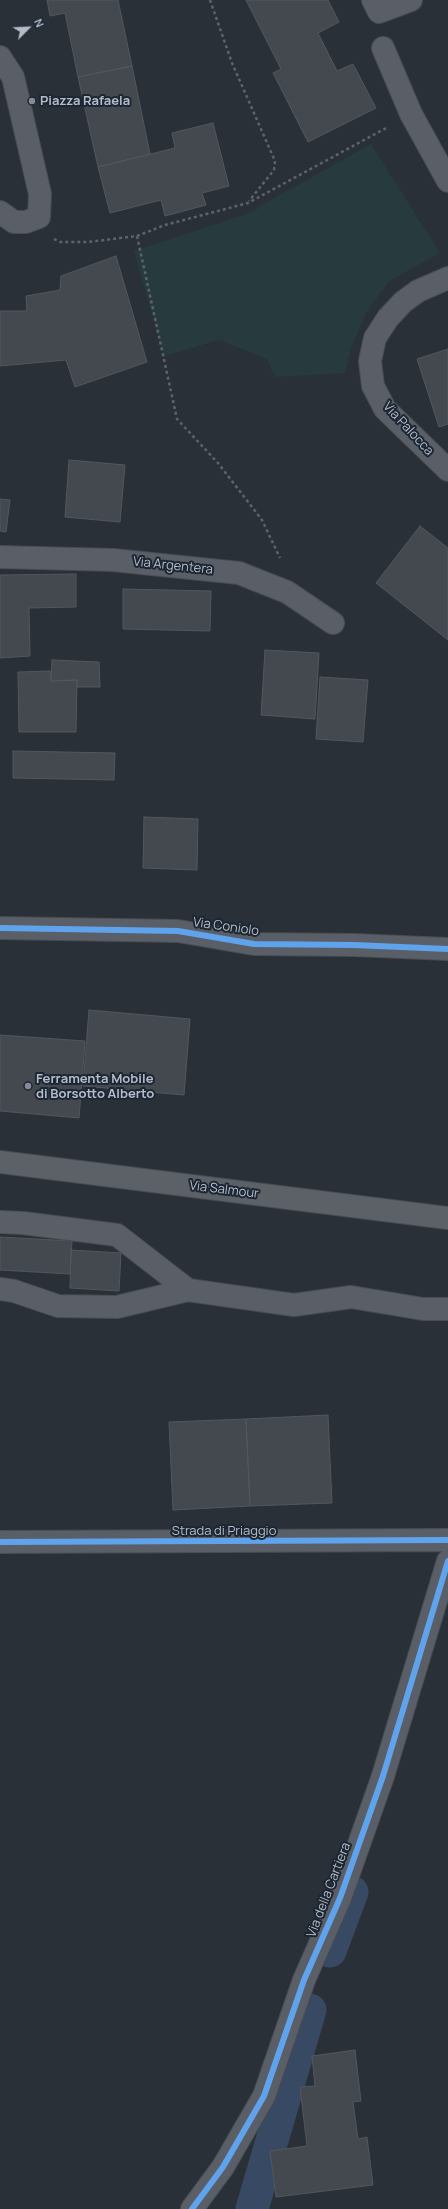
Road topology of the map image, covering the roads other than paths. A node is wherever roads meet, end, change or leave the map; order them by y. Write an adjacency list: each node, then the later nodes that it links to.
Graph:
1 (373, 0): 2 (street)
2 (411, 0)
3 (383, 48): 5 (street)
4 (0, 57): 6 (street)
5 (448, 181)
6 (0, 212)
7 (448, 278): 8 (street, Via Palocca)
8 (448, 470)
9 (0, 557): 10 (street, Via Argentera)
10 (333, 623)
11 (0, 928): 12 (street, Via Coniolo)
12 (448, 949)
13 (0, 1162): 14 (main road, Via Salmour)
14 (448, 1218)
15 (0, 1222): 17 (street)
16 (0, 1289): 17 (street)
17 (188, 1290): 18 (street)
18 (448, 1309)
19 (448, 1540): 20 (street, Strada di Priaggio)
20 (0, 1542)
21 (448, 1561): 22 (street, Via della Cartiera)
22 (192, 2209)

